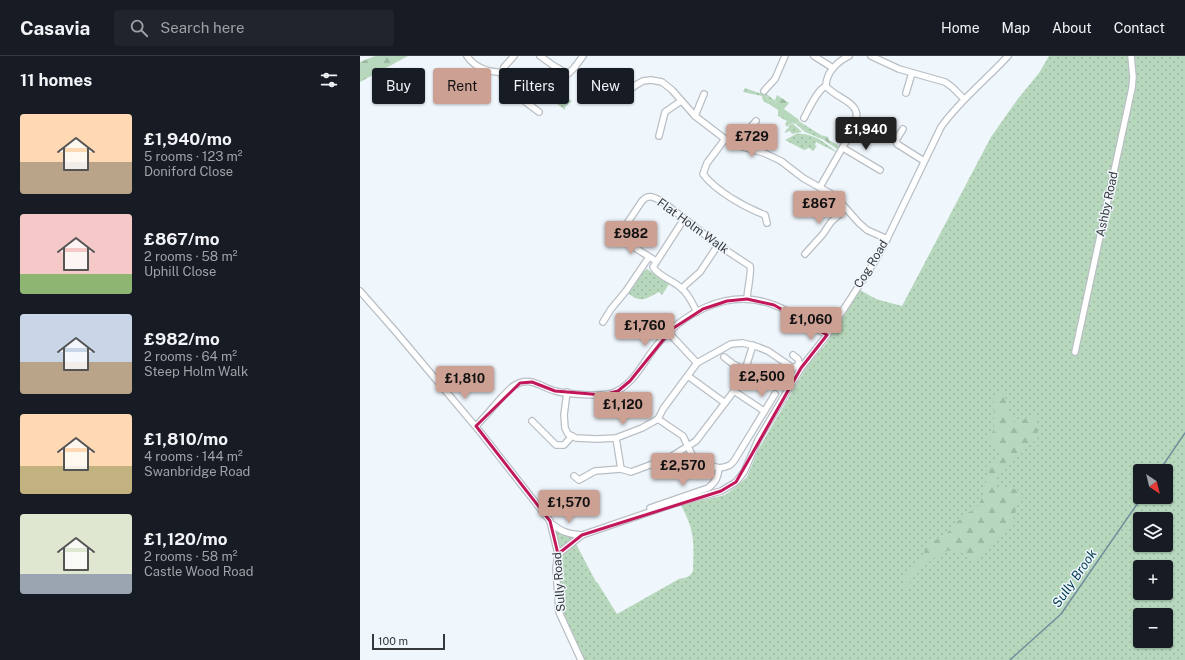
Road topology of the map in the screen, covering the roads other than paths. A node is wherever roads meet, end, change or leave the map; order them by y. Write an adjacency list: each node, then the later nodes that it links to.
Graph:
1 (468, 56): 13 (street)
2 (514, 56): 11 (street)
3 (540, 56): 4 (street)
4 (583, 56)
5 (785, 56): 17 (street)
6 (814, 56): 12 (street)
7 (849, 56): 12 (street)
8 (871, 56): 14 (street)
9 (1008, 56): 20 (street, Cog Road)
10 (1131, 56): 51 (street, Ashby Road)
11 (504, 68)
12 (833, 68): 16 (street)
13 (499, 72)
14 (912, 73): 18 (street); 20 (street)
15 (634, 86): 21 (street)
16 (826, 86): 25 (street); 31 (street)
17 (764, 90)
18 (906, 93)
19 (704, 94): 24 (street)
20 (964, 99): 32 (street, Cog Road)
21 (681, 101): 24 (street); 28 (street)
22 (528, 104): 23 (street)
23 (539, 112)
24 (695, 116): 29 (street)
25 (804, 118)
26 (756, 121): 30 (street)
27 (903, 129): 32 (street)
28 (659, 136)
29 (725, 139): 30 (street); 37 (street)
30 (745, 148): 34 (street)
31 (843, 148): 33 (street); 34 (street)
32 (924, 161): 38 (street, Cog Road)
33 (880, 170)
34 (820, 187): 35 (street)
35 (845, 209): 38 (street); 40 (street)
36 (684, 219): 39 (street, Flat Holm Walk); 41 (street, Flat Holm Walk); 42 (street)
37 (766, 223)
38 (887, 239): 49 (street, Cog Road)
39 (718, 246): 43 (street); 45 (street, Flat Holm Walk)
40 (805, 254)
41 (649, 257): 42 (street); 47 (street)
42 (656, 261): 43 (street)
43 (682, 288): 46 (street)
44 (360, 291): 66 (street)
45 (747, 299): 46 (street); 49 (street)
46 (697, 312): 48 (street)
47 (603, 322)
48 (669, 333): 54 (street); 60 (street)
49 (827, 335): 75 (street, Cog Road)
50 (753, 345): 54 (street); 55 (street); 56 (street)
51 (1074, 352)
52 (794, 355): 55 (street)
53 (724, 358): 56 (street)
54 (697, 364): 57 (street)
55 (793, 368): 58 (street)
56 (745, 370): 59 (street)
57 (688, 376): 62 (street); 64 (street)
58 (784, 383)
59 (734, 391): 62 (street); 63 (street)
60 (566, 392): 66 (street); 67 (street)
61 (775, 394): 63 (street)
62 (725, 403): 69 (street)
63 (764, 412): 70 (street)
64 (658, 418): 68 (street); 69 (street)
65 (532, 421): 67 (street)
66 (476, 426): 74 (street)
67 (572, 436): 68 (street)
68 (616, 438): 71 (street)
69 (687, 446): 70 (street); 71 (street)
70 (719, 468): 73 (street)
71 (621, 469): 72 (street)
72 (574, 476)
73 (650, 508)
74 (551, 524): 75 (street, Cog Road); 76 (street, Sully Road)
75 (582, 535): 76 (street, Cog Road)
76 (558, 554): 77 (street, Sully Road)
77 (581, 660)

